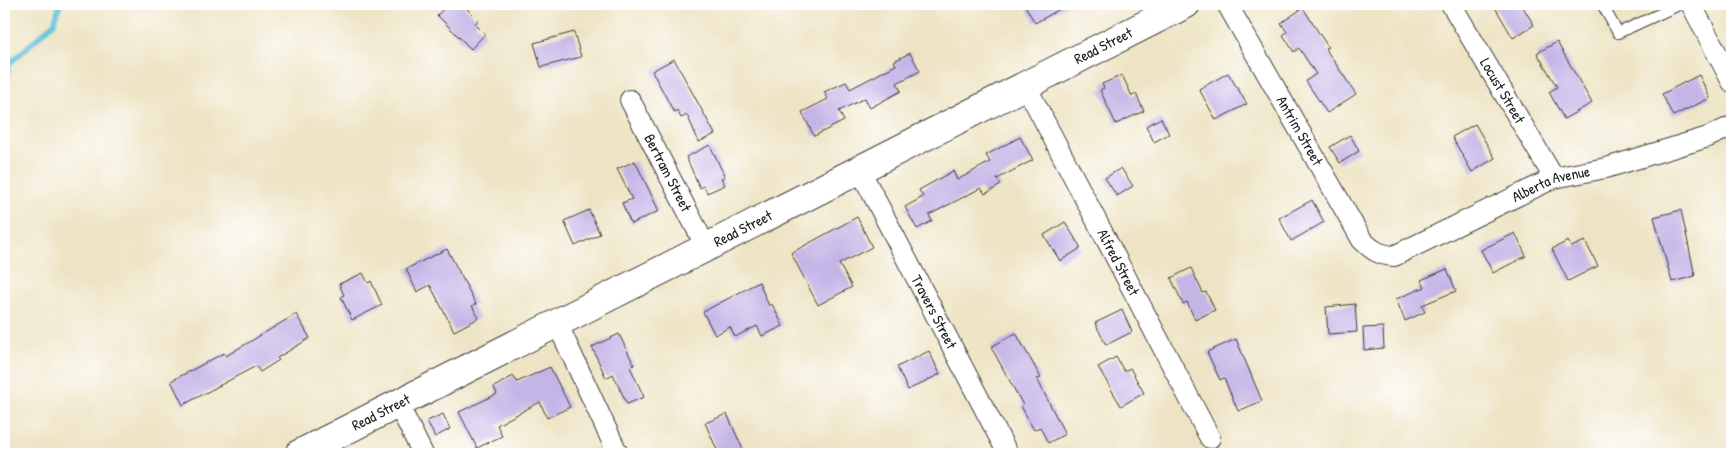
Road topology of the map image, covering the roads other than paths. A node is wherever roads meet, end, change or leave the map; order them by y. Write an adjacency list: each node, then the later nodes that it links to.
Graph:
1 (1227, 4): 14 (street, Antrim Street)
2 (1451, 4): 12 (street, Locust Street)
3 (1602, 4): 4 (lane)
4 (1682, 4)
5 (1691, 4): 7 (street)
6 (1176, 6): 8 (main road, Read Street)
7 (1732, 82)
8 (1026, 86): 11 (main road, Read Street); 17 (street, Alfred Street)
9 (630, 100): 13 (street, Bertram Street)
10 (1732, 126): 12 (street, Alberta Avenue)
11 (860, 170): 13 (main road, Read Street); 21 (street, Travers Street)
12 (1554, 178): 14 (street, Alberta Avenue)
13 (706, 247): 15 (main road, Read Street)
14 (1378, 253)
15 (557, 324): 16 (main road, Read Street); 20 (street)
16 (398, 404): 18 (main road, Read Street); 19 (street)
17 (1210, 438)
18 (299, 454)
19 (423, 454)
20 (618, 454)
21 (1008, 454)

